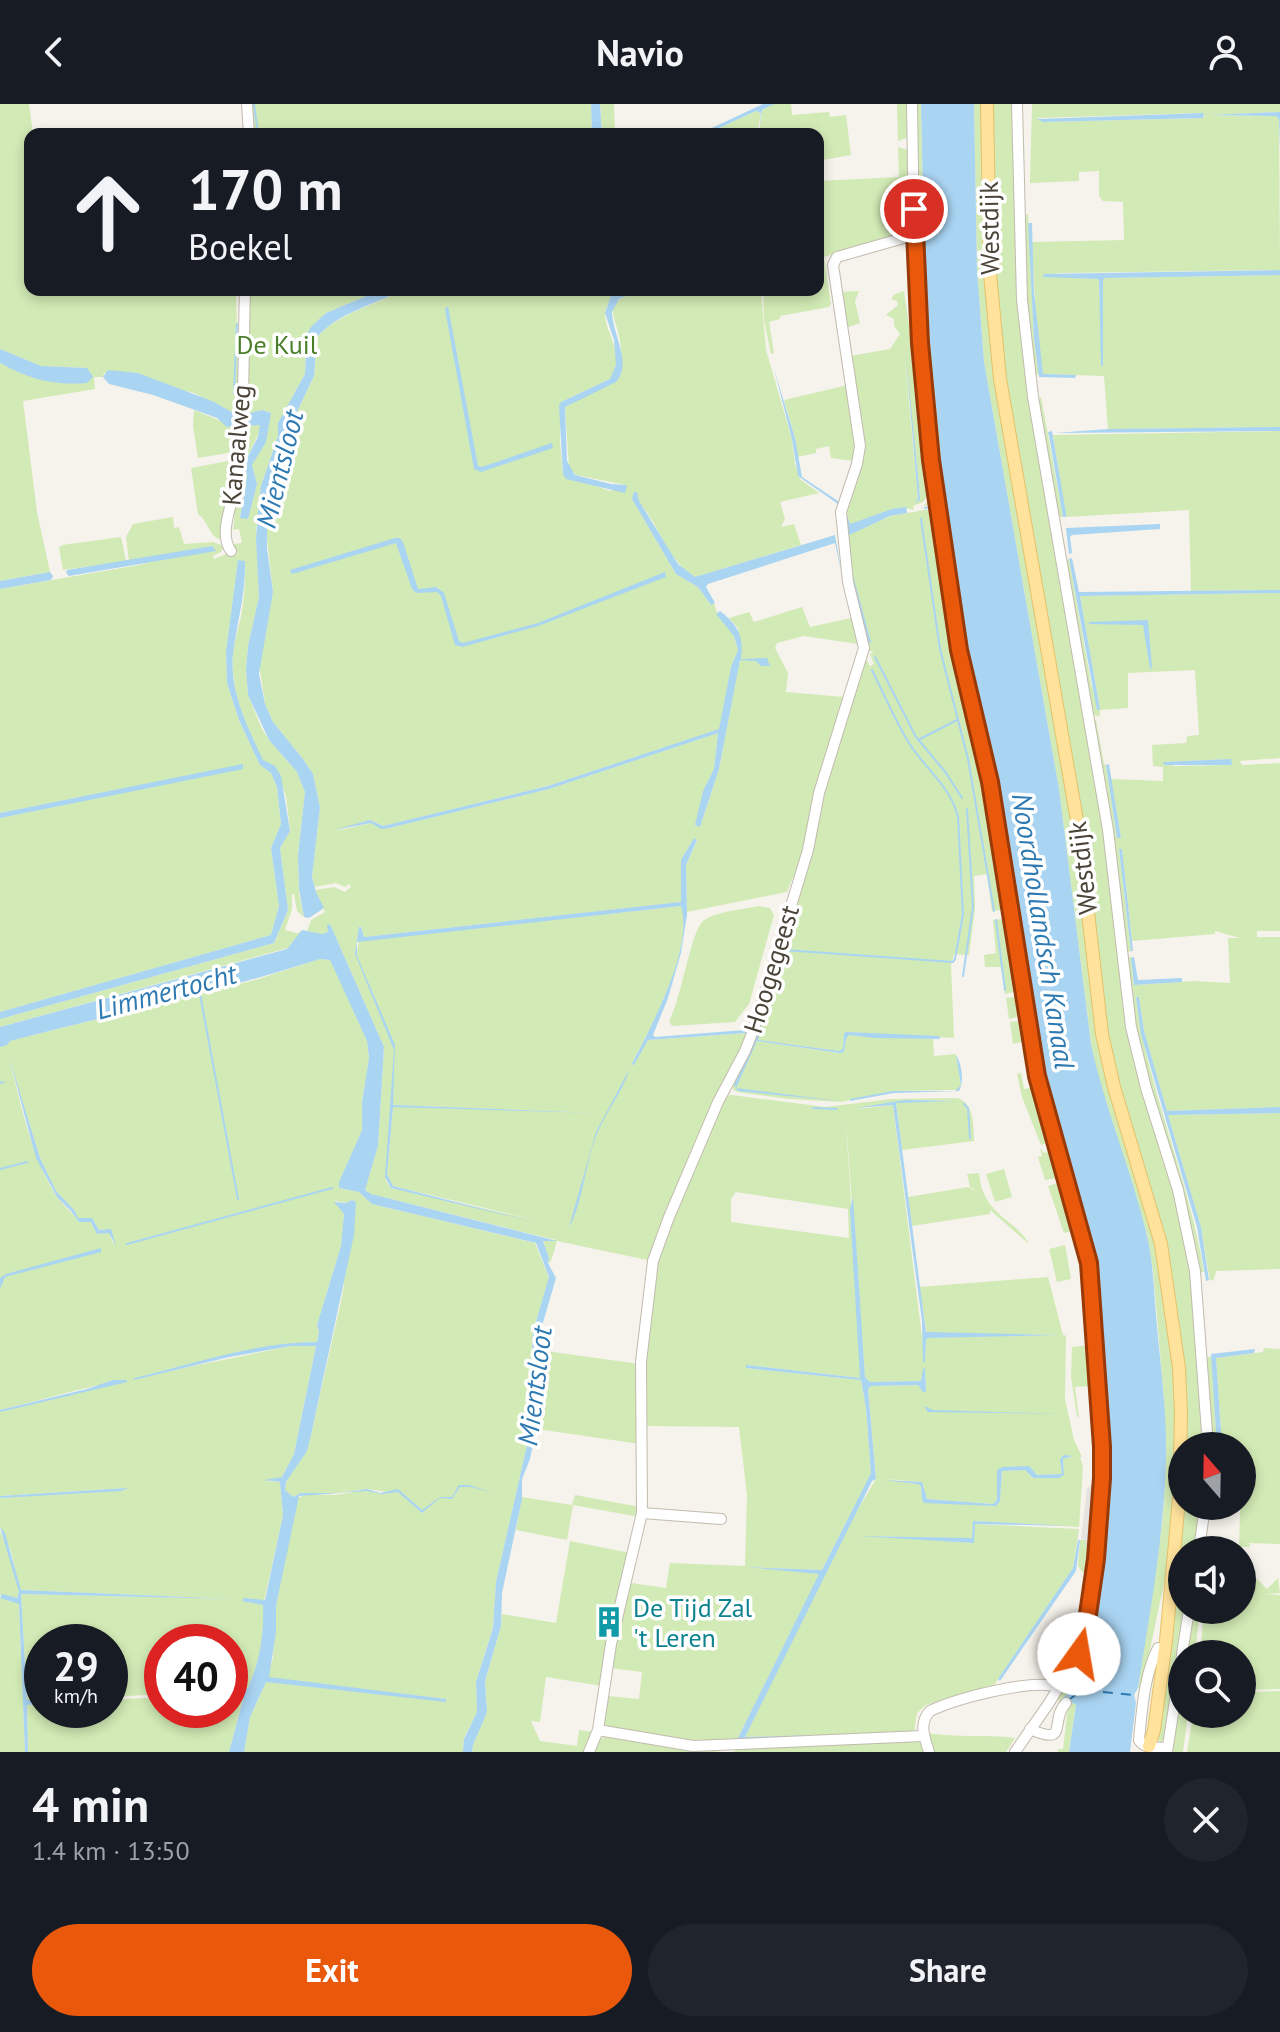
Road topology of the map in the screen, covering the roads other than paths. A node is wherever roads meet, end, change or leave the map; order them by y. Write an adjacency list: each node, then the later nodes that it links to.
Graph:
1 (247, 104): 5 (street)
2 (912, 104): 6 (street)
3 (987, 104): 12 (main road, Westdijk)
4 (1017, 104): 9 (street, Westdijk)
5 (249, 128)
6 (914, 235): 10 (street, Hoogegeest); 14 (street)
7 (245, 296): 8 (street, Kanaalweg)
8 (231, 551)
9 (1207, 1432)
10 (642, 1513): 11 (street); 18 (street, Hoogegeest)
11 (721, 1519)
12 (1165, 1629): 13 (main road, Westdijk); 20 (main road, Westdijk)
13 (1158, 1648): 20 (main road, Westdijk); 20 (street, Westdijk)
14 (1058, 1687): 17 (street); 19 (street)
15 (1066, 1703): 17 (street)
16 (1170, 1728): 21 (street)
17 (1030, 1729): 24 (street)
18 (598, 1730): 19 (street); 22 (street, Hoogegeest)
19 (923, 1736): 23 (street)
20 (1148, 1749): 21 (street)
21 (1167, 1750)
22 (589, 1752)
23 (929, 1752)
24 (1015, 1752)

